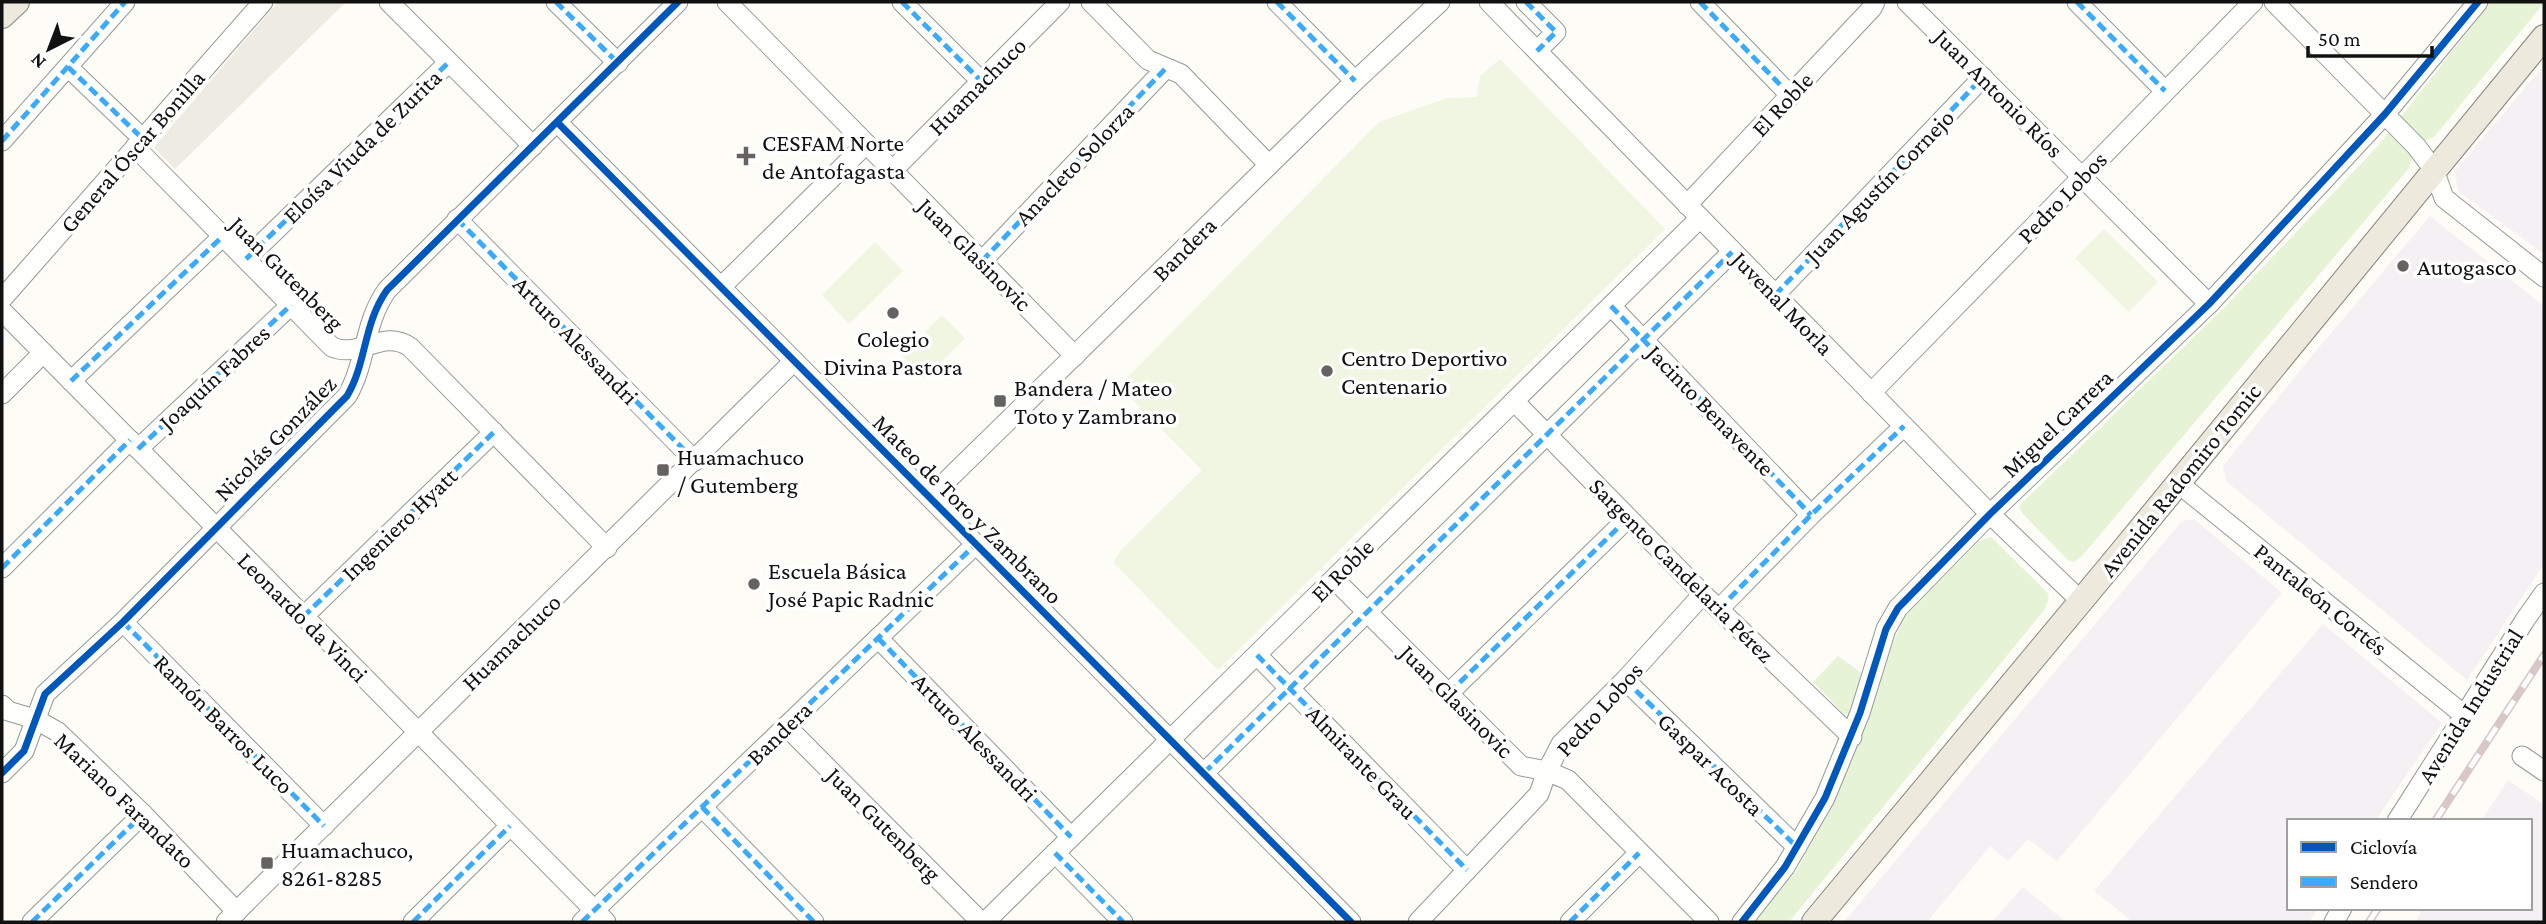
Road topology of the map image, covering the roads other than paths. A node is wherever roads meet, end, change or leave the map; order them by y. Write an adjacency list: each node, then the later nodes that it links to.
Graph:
1 (17, 2): 22 (main road)
2 (125, 2): 27 (street)
3 (263, 2): 37 (street, General Óscar Bonilla)
4 (389, 2): 25 (street)
5 (556, 2): 26 (street)
6 (678, 2): 26 (street, Nicolás González)
7 (727, 2): 38 (street, Juan Glasinovic)
8 (902, 2): 31 (street)
9 (1060, 2): 31 (street, Huamachuco)
10 (1091, 2): 28 (street)
11 (1278, 2): 30 (street)
12 (1440, 2): 30 (street, Bandera)
13 (1489, 2): 24 (street, Juvenal Morla)
14 (1526, 2): 24 (street)
15 (1700, 2): 33 (street)
16 (1875, 2): 33 (street, El Roble)
17 (1906, 2): 29 (street, Juan Antonio Ríos)
18 (2077, 2): 32 (street)
19 (2253, 2): 32 (street, Pedro Lobos)
20 (2274, 2): 34 (street)
21 (2471, 4): 34 (street, Miguel Carrera)
22 (2, 16)
23 (2544, 37): 42 (main road, Avenida Radomiro Tomic)
24 (1537, 51): 44 (street, Juvenal Morla)
25 (448, 62): 39 (street); 48 (street, Eloísa Viuda de Zurita)
26 (618, 63): 35 (street, Nicolás González)
27 (68, 67): 36 (street); 37 (street, Juan Gutenberg)
28 (1166, 68): 40 (street); 49 (street, Anacleto Solorza)
29 (1983, 77): 43 (street, Juan Antonio Ríos); 52 (street, Juan Agustín Cornejo)
30 (1355, 81): 40 (street, Bandera)
31 (982, 82): 41 (street, Huamachuco)
32 (2165, 91): 43 (street, Pedro Lobos)
33 (1791, 96): 44 (street, El Roble)
34 (2385, 114): 42 (street); 54 (street, Miguel Carrera)
35 (558, 123): 39 (street, Nicolás González); 51 (street, Mateo de Toro y Zambrano)
36 (2, 141)
37 (139, 143): 46 (street, Juan Gutenberg); 53 (street, General Óscar Bonilla)
38 (866, 144): 41 (street, Juan Glasinovic); 51 (street)
39 (533, 146): 45 (street, Nicolás González)
40 (1269, 165): 61 (street, Bandera)
41 (893, 170): 49 (street, Juan Glasinovic)
42 (2434, 170): 50 (street); 72 (main road, Avenida Radomiro Tomic)
43 (2082, 176): 54 (street, Juan Antonio Ríos); 64 (street, Pedro Lobos)
44 (1694, 211): 47 (street, Juvenal Morla); 56 (street, El Roble)
45 (457, 219): 59 (street, Nicolás González); 71 (street, Arturo Alessandri)
46 (223, 236): 48 (street, Juan Gutenberg); 63 (street)
47 (1732, 251): 52 (street, Juvenal Morla); 58 (street, El Roble)
48 (246, 259): 55 (street, Juan Gutenberg)
49 (982, 261): 61 (street, Juan Glasinovic)
50 (2544, 276)
51 (721, 288): 62 (street, Mateo de Toro y Zambrano)
52 (1775, 295): 64 (street, Juvenal Morla)
53 (2, 299)
54 (2209, 304): 74 (street, Miguel Carrera)
55 (291, 305): 59 (street, Juan Gutenberg); 70 (street, Joaquín Fabres)
56 (1611, 306): 58 (street, Jacinto Benavente); 66 (street, El Roble)
57 (2, 310): 60 (street, Leonardo da Vinci)
58 (1644, 340): 69 (street, El Roble); 75 (street, Jacinto Benavente)
59 (364, 346): 68 (street, Juan Gutenberg); 77 (street, Nicolás González)
60 (43, 354): 63 (street, Leonardo da Vinci); 65 (street)
61 (1075, 356): 73 (street, Bandera)
62 (794, 361): 71 (street, Huamachuco); 73 (street, Mateo de Toro y Zambrano)
63 (71, 381): 70 (street, Leonardo da Vinci)
64 (1871, 393): 67 (street, Juvenal Morla)
65 (2, 394)
66 (1514, 401): 69 (street, Sargento Candelaria Pérez); 81 (street, El Roble)
67 (1903, 426): 74 (street, Juvenal Morla); 75 (street)
68 (494, 432): 79 (street, Juan Gutenberg); 87 (street, Ingeniero Hyatt)
69 (1548, 436): 76 (street, Sargento Candelaria Pérez); 86 (street, El Roble)
70 (134, 445): 77 (street, Leonardo da Vinci); 80 (street)
71 (695, 461): 79 (street, Huamachuco)
72 (2178, 483): 84 (main road, Avenida Radomiro Tomic); 95 (street, Pantaleón Cortés)
73 (930, 497): 78 (street, Mateo de Toro y Zambrano)
74 (1990, 514): 84 (street, Juvenal Morla); 99 (street, Miguel Carrera)
75 (1811, 515): 85 (street)
76 (1628, 518): 83 (street, Sargento Candelaria Pérez); 93 (street)
77 (215, 527): 87 (street, Leonardo da Vinci); 88 (street, Nicolás González)
78 (976, 544): 89 (street, Bandera); 100 (street, Mateo de Toro y Zambrano)
79 (607, 548): 98 (street, Huamachuco)
80 (2, 568)
81 (1334, 579): 86 (street, Juan Glasinovic); 90 (street, El Roble)
82 (2544, 593): 95 (street, Avenida Industrial)
83 (1703, 594): 85 (street, Sargento Candelaria Pérez); 91 (street, Pedro Lobos)
84 (2081, 601): 128 (main road, Avenida Radomiro Tomic)
85 (1719, 609): 99 (street, Sargento Candelaria Pérez)
86 (1368, 612): 92 (street, El Roble); 93 (street, Juan Glasinovic)
87 (303, 617): 98 (street, Leonardo da Vinci)
88 (123, 622): 96 (street, Nicolás González); 109 (street, Ramón Barros Luco)
89 (878, 638): 97 (street, Bandera); 111 (street, Arturo Alessandri)
90 (1256, 654): 92 (street, Almirante Grau); 100 (street, El Roble)
91 (1625, 680): 102 (street, Pedro Lobos); 112 (street, Gaspar Acosta)
92 (1291, 688): 105 (street, El Roble); 115 (street, Almirante Grau)
93 (1449, 693): 102 (street, Juan Glasinovic)
94 (2, 705): 96 (street, Mariano Farandato)
95 (2464, 715): 108 (street, Avenida Industrial)
96 (35, 719): 104 (street, Nicolás González); 107 (street, Mariano Farandato)
97 (786, 726): 106 (street, Bandera); 122 (street, Juan Gutenberg)
98 (418, 733): 109 (street, Huamachuco); 110 (street, Leonardo da Vinci)
99 (1852, 737): 112 (street, Miguel Carrera)
100 (1171, 739): 105 (street, Mateo de Toro y Zambrano); 111 (street, El Roble)
101 (2522, 755): 103 (street)
102 (1547, 771): 114 (street, Juan Glasinovic); 115 (street, Pedro Lobos)
103 (2544, 771)
104 (2, 773)
105 (1204, 774): 118 (street, Mateo de Toro y Zambrano)
106 (702, 807): 117 (street, Bandera); 121 (street)
107 (143, 814): 116 (street, Mariano Farandato); 119 (street)
108 (2398, 819)
109 (324, 826): 116 (street, Huamachuco)
110 (510, 826): 117 (street, Leonardo da Vinci); 120 (street)
111 (1071, 837): 113 (street, El Roble)
112 (1797, 847): 127 (street, Miguel Carrera)
113 (1055, 853): 122 (street, El Roble); 123 (street)
114 (1639, 853): 125 (street); 126 (street, Juan Glasinovic)
115 (1467, 870): 124 (street, Pedro Lobos)
116 (231, 917)
117 (594, 918)
118 (1345, 920)
119 (32, 922)
120 (413, 922)
121 (814, 922)
122 (983, 922)
123 (1123, 922)
124 (1418, 922)
125 (1570, 922)
126 (1709, 922)
127 (1742, 922)
128 (1814, 922)

